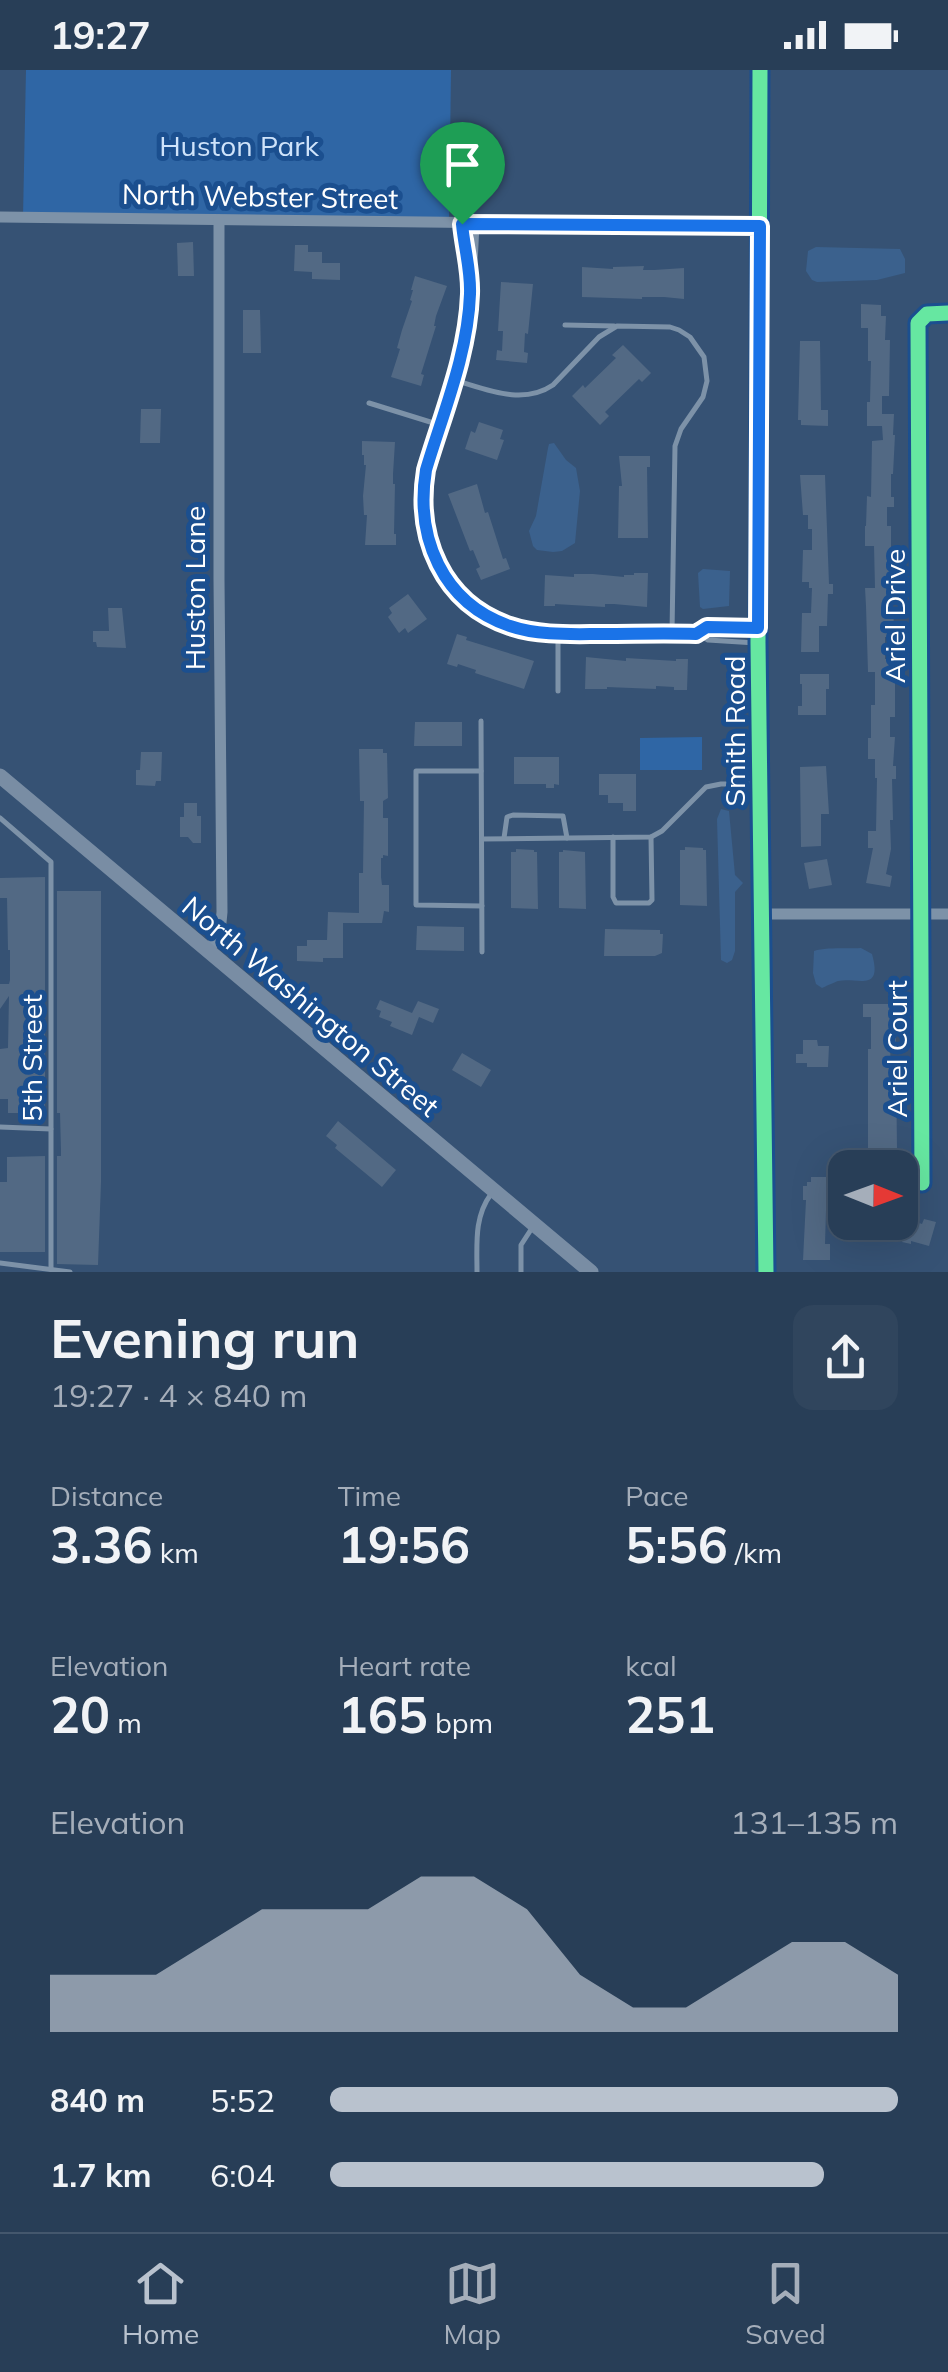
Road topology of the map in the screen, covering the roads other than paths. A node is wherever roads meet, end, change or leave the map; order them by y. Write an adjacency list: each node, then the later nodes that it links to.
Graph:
1 (760, 70): 6 (street, Smith Road)
2 (0, 217): 3 (street, North Webster Street)
3 (219, 220): 4 (street, North Webster Street); 34 (street, Huston Lane)
4 (462, 224): 5 (street, North Webster Street); 7 (lane)
5 (478, 224): 6 (street, North Webster Street); 7 (lane)
6 (760, 226): 14 (street, Smith Road)
7 (470, 273): 11 (lane)
8 (948, 314): 32 (street, Ariel Drive)
9 (565, 325): 10 (lane)
10 (617, 326): 11 (lane); 15 (lane)
11 (454, 380): 13 (lane)
12 (370, 403): 13 (lane)
13 (440, 425): 16 (lane)
14 (758, 628): 17 (lane); 18 (street, Smith Road)
15 (672, 633): 16 (lane); 17 (lane)
16 (558, 634): 19 (lane)
17 (696, 634): 18 (lane)
18 (758, 643): 23 (street, Smith Road)
19 (558, 691)
20 (481, 722): 21 (lane)
21 (481, 772): 29 (lane); 30 (lane)
22 (0, 776): 34 (main road, North Washington Street)
23 (760, 784): 26 (lane); 31 (street, Smith Road)
24 (0, 818): 37 (lane, 5th Street)
25 (613, 837): 26 (lane); 26 (lane); 28 (lane)
26 (651, 837)
27 (504, 838): 28 (lane); 28 (lane); 29 (lane)
28 (567, 838)
29 (482, 839): 30 (lane)
30 (482, 906): 35 (lane)
31 (760, 914): 32 (street); 47 (street, Smith Road)
32 (921, 914): 33 (street); 38 (street, Ariel Court)
33 (948, 914)
34 (208, 951): 39 (main road, North Washington Street)
35 (482, 952)
36 (0, 1127): 37 (lane)
37 (51, 1129): 42 (lane, 5th Street)
38 (922, 1183)
39 (493, 1192): 40 (main road, North Washington Street); 44 (lane)
40 (534, 1226): 45 (lane); 46 (main road, North Washington Street)
41 (0, 1263): 42 (lane)
42 (51, 1270): 43 (lane)
43 (70, 1272)
44 (477, 1272)
45 (521, 1272)
46 (591, 1272)
47 (766, 1272)

